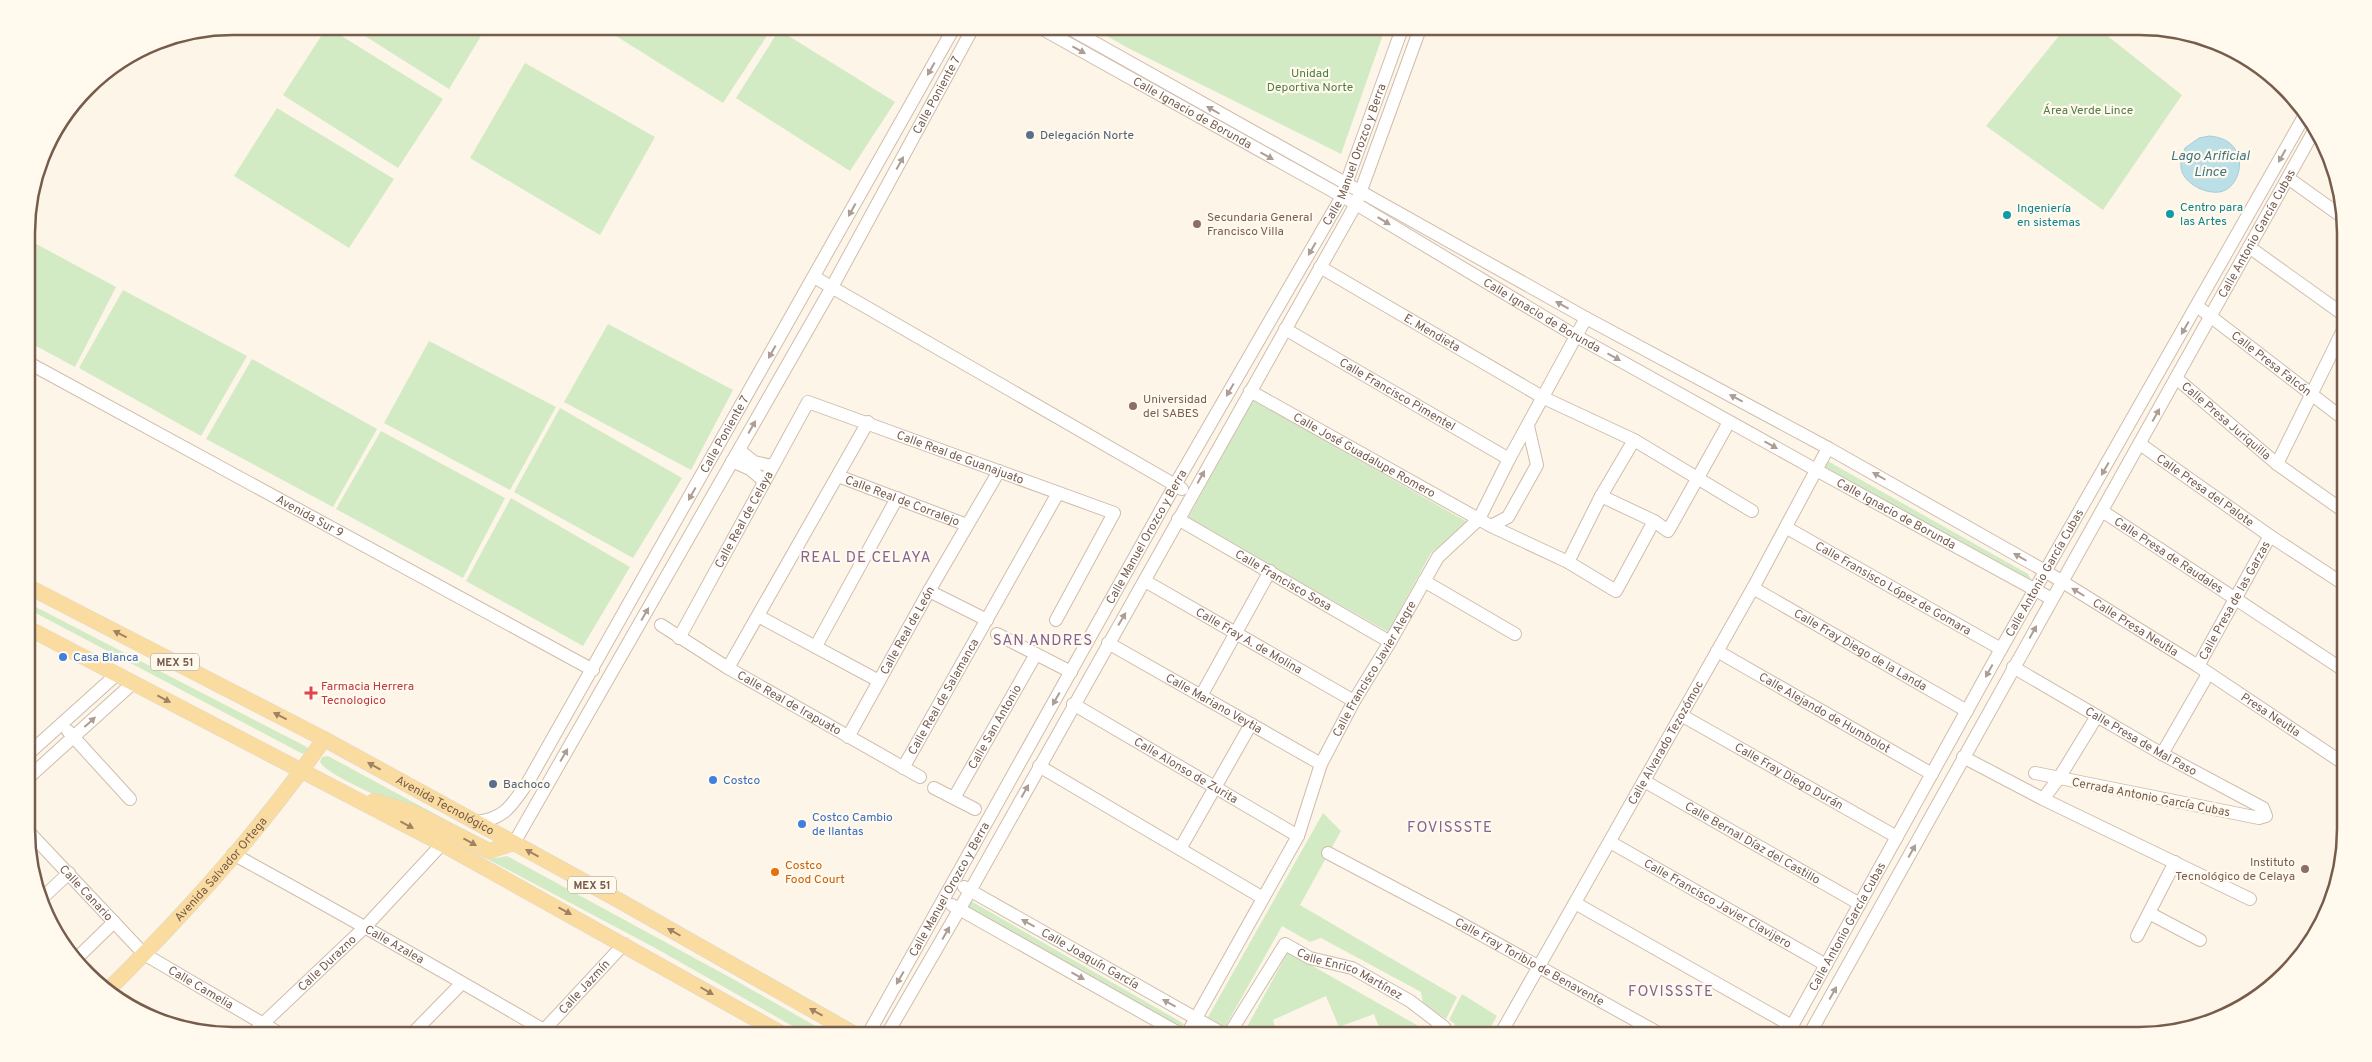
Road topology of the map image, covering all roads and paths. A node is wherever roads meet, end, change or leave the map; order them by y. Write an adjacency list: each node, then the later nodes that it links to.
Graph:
1 (950, 35): 16 (street, Calle Poniente 7, one-way to 16)
2 (969, 35): 17 (street, Calle Poniente 7, one-way to 2)
3 (1053, 35): 11 (street, Calle Ignacio de Borunda, one-way to 11)
4 (1081, 35): 10 (street, Calle Ignacio de Borunda, one-way to 4)
5 (1400, 35): 10 (street, Calle Manuel Orozco y Berra)
6 (1418, 35): 12 (street, Calle Manuel Orozco y Berra)
7 (2302, 120): 18 (street, Calle Antonio García Cubas, one-way to 18)
8 (2311, 136): 9 (street, Calle Antonio García Cubas)
9 (2288, 178): 13 (street); 14 (street, Calle Antonio García Cubas)
10 (1346, 185): 11 (street, Calle Manuel Orozco y Berra); 12 (street, Calle Ignacio de Borunda)
11 (1341, 198): 12 (street, Calle Ignacio de Borunda); 48 (street, Calle Manuel Orozco y Berra, one-way to 48)
12 (1359, 198): 15 (street, Calle Manuel Orozco y Berra); 21 (street, Calle Ignacio de Borunda, one-way to 12); 23 (street, Calle Ignacio de Borunda, one-way to 23)
13 (2336, 212)
14 (2249, 247): 19 (street); 20 (street, Calle Antonio García Cubas)
15 (1320, 267): 22 (street, Calle Manuel Orozco y Berra); 29 (street, E. Mendieta)
16 (814, 277): 17 (street); 94 (street, Calle Poniente 7, one-way to 94)
17 (832, 287): 38 (street, Calle Poniente 7, one-way to 17); 48 (street)
18 (2197, 306): 20 (street, Calle Presa Falcón); 65 (street, Calle Antonio García Cubas, one-way to 65)
19 (2337, 310)
20 (2212, 316): 26 (street, Calle Antonio García Cubas); 28 (street, Calle Presa Falcón)
21 (1586, 318): 23 (street, Calle Francisco Javier Alegre); 37 (street, Calle Ignacio de Borunda, one-way to 21)
22 (1285, 329): 27 (street, Calle Manuel Orozco y Berra); 39 (street, Calle Francisco Pimentel)
23 (1576, 336): 29 (street, Calle Francisco Javier Alegre); 33 (street, Calle Ignacio de Borunda, one-way to 33)
24 (2337, 342): 28 (street)
25 (35, 366): 94 (street, Avenida Sur 9)
26 (2176, 378): 36 (street, Calle Antonio García Cubas, one-way to 26); 41 (street, Calle Presa Juriquilla)
27 (1250, 391): 50 (street, Calle Manuel Orozco y Berra, one-way to 27); 57 (street, Calle José Guadalupe Romero)
28 (2310, 395): 31 (street, Calle Presa Falcón); 41 (street)
29 (1544, 398): 34 (street, Calle Francisco Javier Alegre); 35 (street, E. Mendieta)
30 (808, 402): 32 (street, Calle Real de Guanajuato); 42 (street, Calle Real de Celaya)
31 (2337, 414)
32 (868, 422): 43 (street, Calle Real de Guanajuato); 45 (street)
33 (1729, 422): 44 (street, Calle Ignacio de Borunda, one-way to 44); 46 (street)
34 (1528, 426): 39 (street, Calle Francisco Javier Alegre); 60 (street)
35 (1634, 440): 46 (street, E. Mendieta); 51 (street)
36 (2140, 444): 55 (street, Calle Antonio García Cubas); 62 (street, Calle Presa del Palote)
37 (1828, 448): 44 (street, Calle Alvarado Tezozómoc); 65 (street, Calle Ignacio de Borunda, one-way to 37)
38 (739, 450): 40 (street, Calle Poniente 7); 42 (street)
39 (1509, 459): 57 (street, Calle Francisco Javier Alegre)
40 (732, 461): 47 (street); 138 (street, Calle Poniente 7, one-way to 40)
41 (2277, 464): 53 (street, Calle Presa Juriquilla)
42 (772, 466): 47 (street, Calle Real de Celaya)
43 (1000, 471): 49 (street, Calle Real de Guanajuato); 59 (street, Calle Real de León)
44 (1818, 471): 61 (street, Calle Alvarado Tezozómoc); 72 (street, Calle Ignacio de Borunda)
45 (838, 476): 52 (street, Calle Real de Corralejo); 76 (street)
46 (1698, 478): 54 (street); 58 (street)
47 (764, 481): 84 (street, Calle Real de Celaya)
48 (1175, 485): 50 (street); 96 (street, Calle Manuel Orozco y Berra)
49 (1058, 492): 77 (street, Calle Real de Salamanca); 78 (street, Calle Real de Guanajuato)
50 (1192, 495): 56 (street, Calle Manuel Orozco y Berra)
51 (1601, 496): 58 (street); 63 (street)
52 (897, 498): 59 (street, Calle Real de Corralejo); 87 (street)
53 (2337, 506)
54 (1752, 511)
55 (2102, 511): 69 (street, Calle Antonio García Cubas); 75 (street, Calle Presa de Raudales)
56 (1178, 519): 64 (street, Calle Francisco Sosa); 67 (street, Calle Manuel Orozco y Berra)
57 (1479, 519): 60 (street, Calle José Guadalupe Romero); 68 (street, Calle Francisco Javier Alegre)
58 (1654, 521): 63 (street, Calle José Guadalupe Romero)
59 (967, 525): 73 (street, Calle Real de León)
60 (1491, 526): 63 (street, Calle José Guadalupe Romero)
61 (1787, 528): 70 (street, Calle Alvarado Tezozómoc); 88 (street, Calle Fransisco López de Gomara)
62 (2270, 536): 66 (street, Calle Presa del Palote); 75 (street, Calle Presa de las Garzas)
63 (1568, 562)
64 (1270, 571): 81 (street); 85 (street, Calle Francisco Sosa)
65 (2045, 571): 69 (street, Calle Ignacio de Borunda); 72 (street, Calle Antonio García Cubas)
66 (2337, 580)
67 (1145, 581): 81 (street, Calle Fray A. de Molina); 86 (street, Calle Manuel Orozco y Berra, one-way to 67)
68 (1424, 581): 83 (street); 85 (street, Calle Francisco Javier Alegre)
69 (2062, 582): 74 (street, Calle Antonio García Cubas); 95 (street, Calle Presa Neutla, one-way to 69)
70 (1753, 588): 89 (street, Calle Alvarado Tezozómoc); 103 (street, Calle Fray Diego de la Landa)
71 (35, 590): 110 (main road, Avenida Tecnológico / MEX 51, one-way to 71)
72 (2035, 590): 74 (street, Calle Ignacio de Borunda); 88 (street, Calle Antonio García Cubas)
73 (929, 591): 77 (street); 98 (street, Calle Real de León)
74 (2052, 599): 92 (street, Calle Antonio García Cubas, one-way to 74)
75 (2236, 599): 91 (street, Calle Presa de Raudales); 95 (street, Calle Presa de las Garzas)
76 (758, 616): 87 (street); 93 (street)
77 (987, 620): 117 (street, Calle Real de Salamanca)
78 (1056, 620)
79 (661, 625): 84 (street, Calle Real de Irapuato)
80 (35, 632): 97 (main road, MEX 51)
81 (1236, 633): 100 (street); 101 (street, Calle Fray A. de Molina)
82 (997, 634): 90 (street)
83 (1515, 634)
84 (679, 638): 93 (street, Calle Real de Irapuato)
85 (1390, 642): 101 (street, Calle Francisco Javier Alegre)
86 (1108, 644): 100 (street, Calle Mariano Veytia); 102 (street, Calle Manuel Orozco y Berra)
87 (816, 646): 98 (street)
88 (2001, 649): 103 (street, Calle Antonio García Cubas, one-way to 103)
89 (1717, 651): 104 (street, Calle Alvarado Tezozómoc); 121 (street, Calle Alejando de Humbolot)
90 (1036, 654): 96 (street); 128 (street, Calle San Antonio)
91 (2337, 666)
92 (2014, 667): 105 (street, Calle Presa de Mal Paso); 113 (street, Calle Antonio García Cubas)
93 (728, 668): 109 (street, Calle Real de Irapuato)
94 (593, 670): 133 (street, Calle Poniente 7)
95 (2203, 670): 112 (street, Calle Presa de las Garzas); 114 (street, Presa Neutla)
96 (1071, 672): 145 (street, Calle Manuel Orozco y Berra, one-way to 145)
97 (117, 674): 99 (main road, MEX 51); 106 (street)
98 (879, 681): 109 (street, Calle Real de León)
99 (133, 683): 108 (street, one-way to 99); 118 (main road, MEX 51, one-way to 118)
100 (1201, 696): 107 (street, Calle Mariano Veytia)
101 (1354, 701): 115 (street, Calle Francisco Javier Alegre)
102 (1073, 704): 116 (street, Calle Manuel Orozco y Berra); 126 (street, Calle Alonso de Zurita)
103 (1967, 711): 121 (street, Calle Antonio García Cubas)
104 (1681, 715): 124 (street, Calle Alvarado Tezozómoc); 135 (street, Calle Fray Diego Durán)
105 (2097, 716): 112 (street, Calle Presa de Mal Paso); 123 (street)
106 (62, 724): 108 (street); 111 (street)
107 (1251, 724): 115 (street, Calle Mariano Veytia); 126 (street)
108 (73, 737): 119 (street); 129 (street)
109 (848, 737): 117 (street, Calle Real de Irapuato)
110 (324, 739): 118 (main road, Avenida Salvador Ortega); 133 (main road, Avenida Tecnológico / MEX 51, one-way to 110)
111 (35, 748)
112 (2162, 754): 132 (street, Calle Presa de Mal Paso)
113 (1963, 757): 130 (street); 186 (street, Calle Antonio García Cubas, one-way to 113)
114 (2337, 759)
115 (1321, 764): 134 (street, Calle Francisco Javier Alegre)
116 (1039, 766): 140 (street); 146 (street, Calle Manuel Orozco y Berra, one-way to 116)
117 (903, 768): 122 (street, Calle Real de Irapuato)
118 (302, 771): 127 (main road, MEX 51); 142 (main road, Avenida Salvador Ortega)
119 (35, 772)
120 (2035, 773): 123 (street, Cerrada Antonio García Cubas)
121 (1932, 774): 135 (street, Calle Antonio García Cubas)
122 (920, 777)
123 (2059, 778): 130 (street); 132 (street, Cerrada Antonio García Cubas)
124 (1644, 782): 137 (street, Calle Alvarado Tezozómoc); 152 (street, Calle Bernal Díaz del Castillo)
125 (934, 788): 128 (street)
126 (1215, 788): 134 (street, Calle Alonso de Zurita); 140 (street)
127 (344, 792): 138 (main road, one-way to 138); 139 (main road, MEX 51, one-way to 139)
128 (954, 798): 131 (street)
129 (130, 799)
130 (2043, 799): 143 (street)
131 (975, 809)
132 (2266, 816)
133 (476, 822): 138 (main road, Avenida Tecnológico / MEX 51)
134 (1298, 836): 148 (street, Calle Francisco Javier Alegre)
135 (1897, 837): 152 (street, Calle Antonio García Cubas)
136 (35, 838): 144 (street, Calle Canario)
137 (1610, 842): 151 (street, Calle Alvarado Tezozómoc); 163 (street, Calle Francisco Javier Clavijero)
138 (514, 843): 174 (main road, Avenida Tecnológico / MEX 51, one-way to 138)
139 (442, 844): 156 (street, Calle Durazno); 159 (main road, MEX 51, one-way to 159)
140 (1180, 849): 148 (street)
141 (1328, 853): 162 (street, Calle Fray Toribio de Benavente)
142 (233, 854): 156 (street, Calle Azalea); 161 (main road, Avenida Salvador Ortega)
143 (2175, 862): 149 (street); 154 (street)
144 (69, 873): 147 (street); 155 (street, Calle Canario)
145 (954, 882): 146 (street, Calle Joaquín García); 150 (street, Calle Manuel Orozco y Berra)
146 (970, 891): 153 (street, Calle Manuel Orozco y Berra); 166 (street, Calle Joaquín García, one-way to 146)
147 (47, 894)
148 (1263, 898): 166 (street, Calle Francisco Javier Alegre)
149 (2250, 899)
150 (943, 901): 153 (street, Calle Joaquín García); 175 (street, Calle Manuel Orozco y Berra, one-way to 175)
151 (1575, 903): 162 (street, Calle Alvarado Tezozómoc); 184 (street)
152 (1860, 904): 163 (street, Calle Antonio García Cubas)
153 (960, 909): 176 (street, Calle Manuel Orozco y Berra, one-way to 153); 177 (street, Calle Joaquín García, one-way to 177)
154 (2149, 913): 157 (street); 158 (street)
155 (114, 922): 160 (street); 161 (street, Calle Canario)
156 (366, 926): 164 (street, Calle Azalea); 167 (street, Calle Durazno)
157 (2137, 936)
158 (2200, 940)
159 (624, 944): 172 (street, Calle Jazmín); 173 (main road, MEX 51, one-way to 173)
160 (80, 954)
161 (144, 954): 165 (main road, Avenida Salvador Ortega); 167 (street, Calle Camelia)
162 (1539, 966): 182 (street, Calle Alvarado Tezozómoc); 183 (street, Calle Fray Toribio de Benavente)
163 (1826, 966): 185 (street, Calle Antonio García Cubas)
164 (462, 984): 170 (street); 171 (street, Calle Azalea)
165 (112, 986)
166 (1196, 1018): 178 (street, Calle Francisco Javier Alegre); 179 (street, Calle Joaquín García)
167 (262, 1024): 168 (street, Calle Durazno); 169 (street, Calle Camelia)
168 (259, 1027)
169 (268, 1027)
170 (419, 1027)
171 (538, 1027)
172 (554, 1027)
173 (770, 1027)
174 (842, 1027)
175 (872, 1027)
176 (891, 1027)
177 (1169, 1027)
178 (1190, 1027)
179 (1212, 1027)
180 (1234, 1027): 181 (street, Calle Enrico Martínez)
181 (1443, 1027)
182 (1508, 1027)
183 (1648, 1027)
184 (1783, 1027)
185 (1792, 1027)
186 (1813, 1027)

